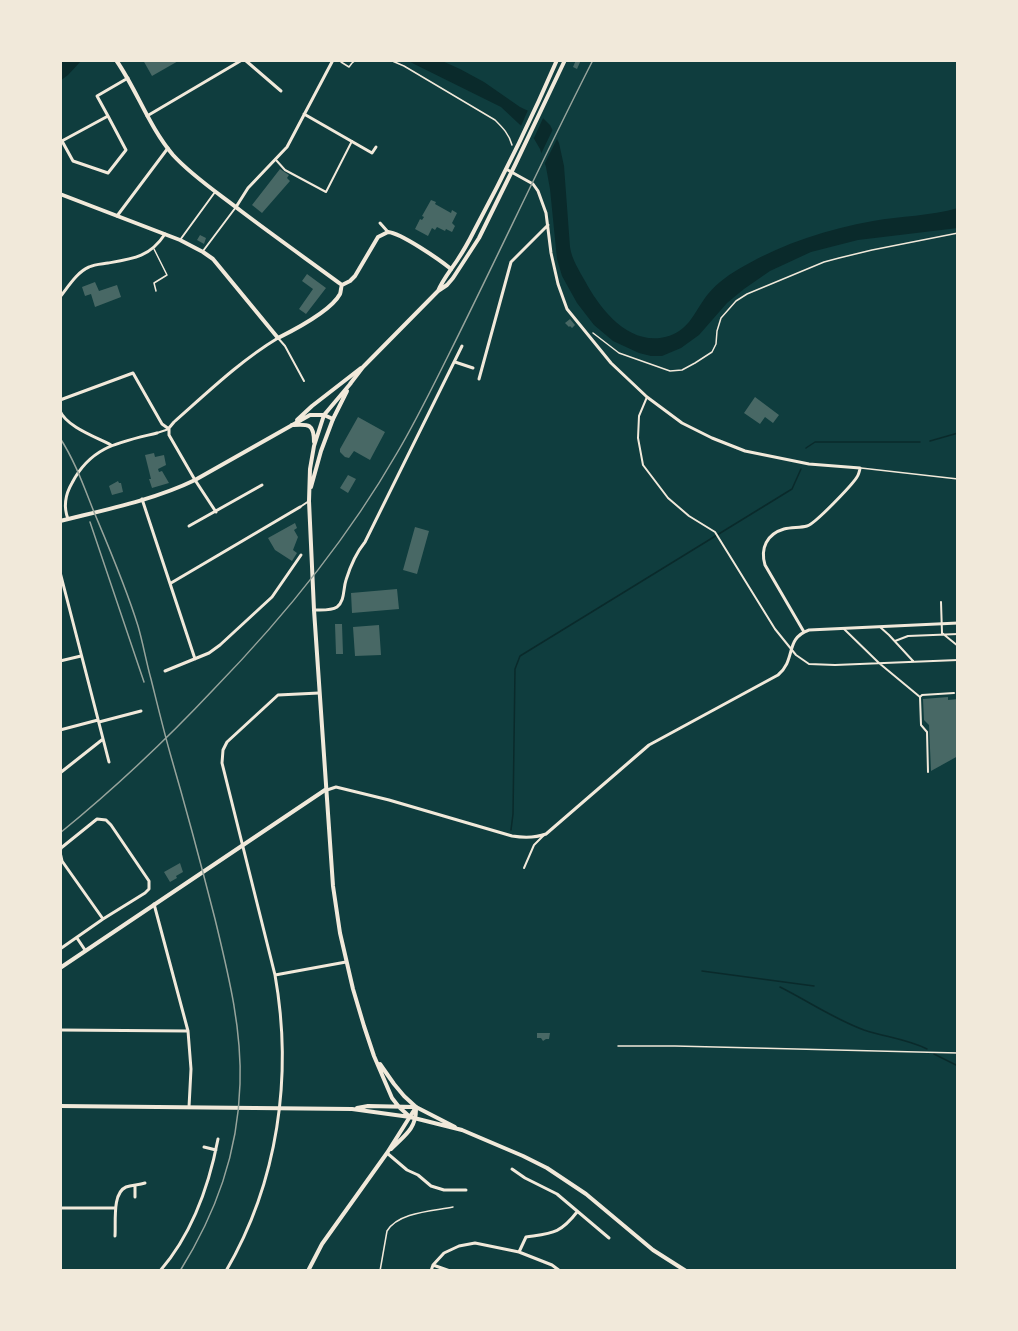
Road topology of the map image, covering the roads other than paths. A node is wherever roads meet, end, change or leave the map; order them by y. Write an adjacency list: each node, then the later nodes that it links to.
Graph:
1 (116, 60): 6 (main road)
2 (244, 60): 7 (street); 13 (street)
3 (333, 60): 11 (street)
4 (557, 60): 10 (main road)
5 (565, 60): 10 (main road)
6 (128, 78): 12 (street); 13 (main road)
7 (275, 87): 8 (street); 9 (street)
8 (271, 91)
9 (281, 92)
10 (542, 103): 14 (main road)
11 (304, 114): 15 (street); 19 (street)
12 (108, 116): 16 (street); 16 (street)
13 (147, 116): 18 (main road)
14 (526, 134): 20 (main road); 21 (main road)
15 (352, 141): 17 (street); 19 (street)
16 (61, 142)
17 (376, 147)
18 (168, 148): 22 (main road); 25 (street)
19 (276, 160): 24 (street)
20 (506, 169): 21 (street); 33 (main road)
21 (512, 173): 27 (street); 36 (main road)
22 (215, 192): 24 (main road); 30 (street)
23 (60, 194): 25 (main road)
24 (236, 207): 32 (street); 34 (main road)
25 (117, 216): 29 (main road)
26 (381, 224): 28 (street)
27 (548, 225): 43 (street); 46 (street)
28 (388, 232): 33 (main road); 34 (main road)
29 (165, 234): 30 (main road); 31 (street)
30 (180, 240): 32 (main road)
31 (154, 248): 35 (lane); 37 (street)
32 (203, 251): 38 (main road)
33 (451, 269): 36 (main road)
34 (342, 285): 38 (main road)
35 (156, 291)
36 (438, 291): 41 (main road)
37 (60, 297)
38 (278, 338): 44 (street); 52 (street)
39 (462, 346): 40 (street)
40 (454, 362): 42 (street); 76 (street)
41 (363, 367): 45 (main road); 51 (main road)
42 (473, 368)
43 (479, 379)
44 (304, 381)
45 (351, 383): 49 (main road); 50 (main road)
46 (647, 397): 56 (street); 86 (street)
47 (60, 400): 52 (street)
48 (60, 411): 54 (street)
49 (324, 415): 50 (main road); 51 (main road); 55 (main road)
50 (333, 419): 60 (main road)
51 (292, 425): 55 (main road); 58 (main road)
52 (169, 429): 53 (street); 58 (street)
53 (157, 433): 54 (street)
54 (111, 445): 64 (street)
55 (314, 446): 60 (main road)
56 (860, 468): 57 (lane); 81 (street)
57 (958, 478)
58 (195, 480): 62 (main road); 66 (street)
59 (262, 485): 66 (street)
60 (309, 494): 63 (main road)
61 (60, 498): 64 (street)
62 (142, 499): 67 (main road); 72 (street)
63 (309, 501): 65 (street); 76 (main road)
64 (65, 504): 67 (street)
65 (300, 507): 72 (street)
66 (216, 512): 69 (street)
67 (68, 519): 68 (main road)
68 (60, 521)
69 (189, 526)
70 (301, 555): 88 (street)
71 (60, 572): 73 (street)
72 (171, 584): 88 (street)
73 (65, 591): 74 (street); 87 (street)
74 (60, 593)
75 (941, 602): 78 (street)
76 (314, 610): 94 (main road)
77 (958, 623): 78 (street)
78 (942, 624): 79 (street); 83 (street)
79 (880, 627): 80 (street); 84 (street)
80 (843, 628): 81 (street); 92 (street)
81 (804, 632): 86 (street)
82 (958, 634): 83 (street)
83 (945, 635): 84 (street); 85 (street)
84 (895, 641): 91 (street)
85 (958, 646)
86 (791, 649): 92 (street); 105 (street)
87 (81, 656): 90 (street); 98 (street)
88 (195, 659): 93 (street)
89 (958, 660): 91 (street)
90 (60, 661)
91 (913, 661): 92 (street)
92 (879, 663): 96 (street)
93 (165, 671)
94 (319, 693): 104 (main road); 106 (street)
95 (957, 693): 96 (street)
96 (920, 696): 102 (street)
97 (141, 711): 98 (street)
98 (99, 721): 99 (street); 100 (street)
99 (60, 730)
100 (103, 739): 101 (street); 103 (street)
101 (109, 762)
102 (928, 772)
103 (60, 773)
104 (325, 790): 105 (street); 106 (main road); 113 (main road)
105 (546, 834): 107 (street)
106 (242, 846): 108 (main road); 115 (street)
107 (524, 868)
108 (154, 904): 112 (main road); 117 (street)
109 (103, 919): 109 (street); 110 (street)
110 (77, 938): 111 (street); 112 (street)
111 (60, 949)
112 (85, 950): 114 (main road)
113 (346, 962): 115 (street); 118 (main road)
114 (60, 968)
115 (275, 975): 123 (street)
116 (60, 1030): 117 (street)
117 (188, 1031): 120 (street)
118 (374, 1056): 121 (main road); 122 (main road)
119 (60, 1106): 120 (main road)
120 (189, 1107): 123 (main road)
121 (399, 1107): 122 (main road); 124 (main road); 125 (main road)
122 (416, 1107): 125 (main road); 126 (main road); 127 (main road)
123 (279, 1108): 124 (main road); 146 (street)
124 (352, 1109): 125 (main road)
125 (410, 1117): 126 (main road); 131 (main road)
126 (416, 1120): 127 (main road); 131 (main road)
127 (462, 1130): 152 (main road)
128 (218, 1139): 130 (street)
129 (204, 1147): 130 (street)
130 (216, 1150): 145 (street)
131 (387, 1153): 135 (street); 147 (main road)
132 (512, 1169): 140 (street)
133 (145, 1183): 134 (street)
134 (135, 1186): 136 (street); 139 (street)
135 (466, 1190)
136 (135, 1197)
137 (453, 1207): 148 (lane)
138 (60, 1208): 139 (street)
139 (116, 1208): 141 (street)
140 (577, 1211): 142 (street); 143 (street)
141 (115, 1236)
142 (609, 1238)
143 (519, 1252): 144 (street); 151 (street)
144 (433, 1264): 149 (street); 150 (street)
145 (160, 1271)
146 (226, 1271)
147 (308, 1271)
148 (380, 1271)
149 (430, 1271)
150 (450, 1271)
151 (560, 1271)
152 (686, 1271)

